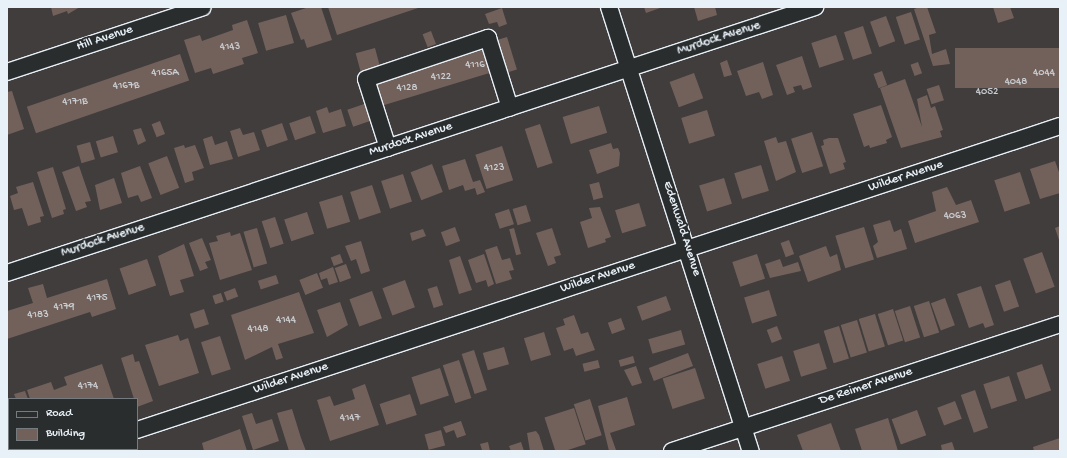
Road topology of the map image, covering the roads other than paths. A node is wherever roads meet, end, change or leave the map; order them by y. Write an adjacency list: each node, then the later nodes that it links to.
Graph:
1 (204, 7): 5 (street, Hill Avenue)
2 (609, 7): 4 (street, Edenwald Avenue)
3 (815, 7): 4 (street, Murdock Avenue)
4 (629, 69): 6 (street, Murdock Avenue); 9 (street, Edenwald Avenue)
5 (7, 72)
6 (510, 108): 8 (street, Murdock Avenue); 8 (street)
7 (1060, 126): 9 (street, Wilder Avenue)
8 (388, 148): 10 (street, Murdock Avenue)
9 (688, 248): 12 (street, Edenwald Avenue); 13 (street, Wilder Avenue)
10 (7, 273)
11 (1060, 324): 12 (street, De Reimer Avenue)
12 (743, 428): 14 (street, De Reimer Avenue); 15 (street, Edenwald Avenue)
13 (138, 430)
14 (672, 451)
15 (751, 451)

